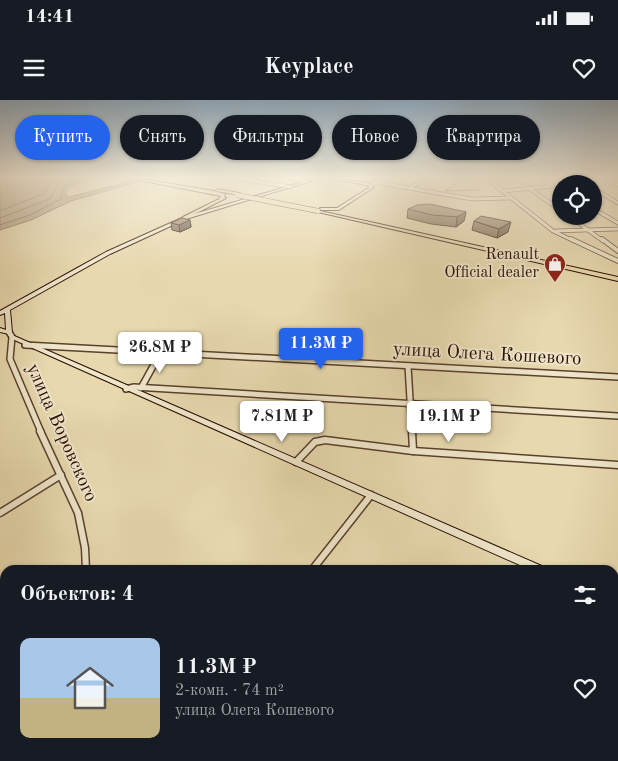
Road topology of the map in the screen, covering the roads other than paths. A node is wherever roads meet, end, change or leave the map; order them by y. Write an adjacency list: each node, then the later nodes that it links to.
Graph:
1 (204, 208): 9 (main road)
2 (220, 208): 9 (main road)
3 (308, 208): 6 (main road, bridge)
4 (340, 208): 6 (main road); 8 (main road)
5 (523, 208): 14 (street)
6 (320, 210): 8 (main road); 19 (main road)
7 (602, 214): 10 (street)
8 (346, 215): 17 (main road)
9 (185, 218): 20 (main road)
10 (618, 223)
11 (581, 225): 13 (street)
12 (618, 228): 13 (street)
13 (588, 230): 14 (street); 16 (street)
14 (553, 231): 18 (street)
15 (513, 248): 17 (main road)
16 (618, 251)
17 (529, 256): 19 (main road)
18 (618, 261)
19 (618, 278)
20 (7, 310): 21 (main road); 22 (main road, улица Воровского)
21 (0, 315): 22 (main road)
22 (8, 320): 23 (main road); 25 (main road, улица Воровского)
23 (0, 326)
24 (0, 330): 25 (main road)
25 (11, 335): 26 (main road); 37 (street, улица Воровского)
26 (25, 345): 27 (street, улица Олега Кошевого); 31 (main road)
27 (162, 350): 28 (street, улица Олега Кошевого); 30 (street)
28 (408, 366): 29 (street, улица Олега Кошевого); 32 (street)
29 (618, 377)
30 (141, 388): 31 (street); 32 (street)
31 (126, 389): 35 (main road)
32 (410, 404): 33 (street); 34 (street)
33 (618, 416)
34 (413, 451): 35 (street); 36 (street)
35 (296, 462): 38 (main road)
36 (618, 465)
37 (62, 475): 39 (street); 40 (street, улица Воровского)
38 (371, 495): 41 (street); 42 (main road)
39 (0, 513)
40 (86, 565)
41 (316, 565)
42 (530, 565)

